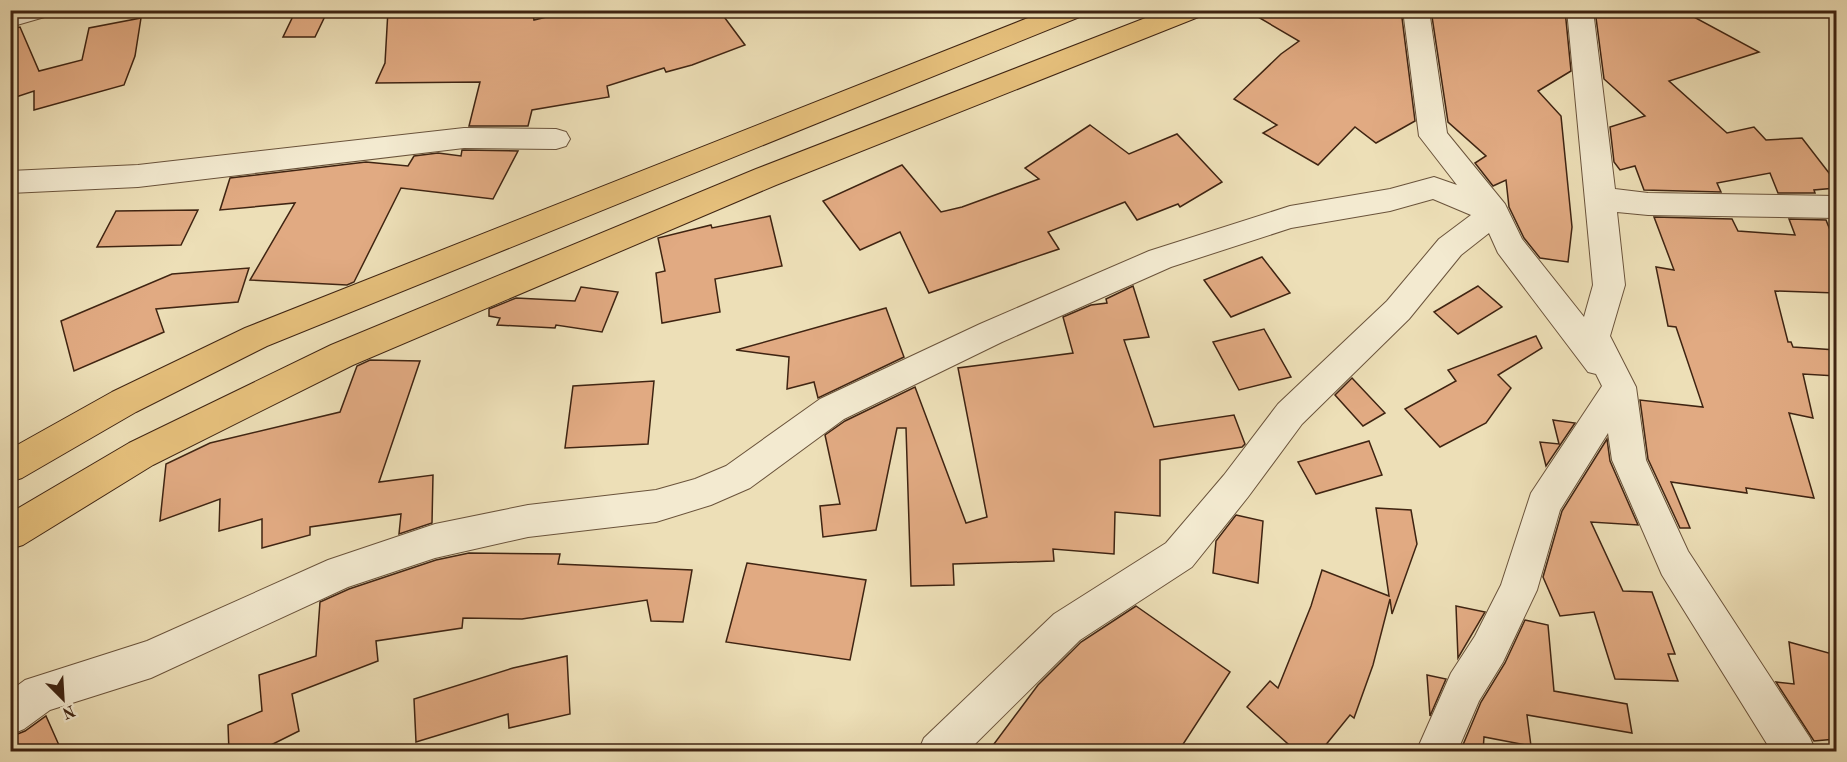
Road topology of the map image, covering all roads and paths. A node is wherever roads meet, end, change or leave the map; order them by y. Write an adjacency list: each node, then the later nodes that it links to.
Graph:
1 (39, 10): 6 (street)
2 (1073, 10): 13 (main road)
3 (1192, 10): 14 (main road)
4 (1416, 10): 11 (street)
5 (1580, 10): 9 (street)
6 (10, 19)
7 (556, 139): 8 (street)
8 (10, 182)
9 (1601, 198): 10 (street); 12 (street)
10 (1836, 207)
11 (1496, 212): 12 (street); 15 (street); 16 (street)
12 (1619, 387): 17 (street); 18 (street)
13 (10, 466)
14 (10, 533)
15 (10, 715)
16 (938, 752)
17 (1436, 752)
18 (1796, 752)

